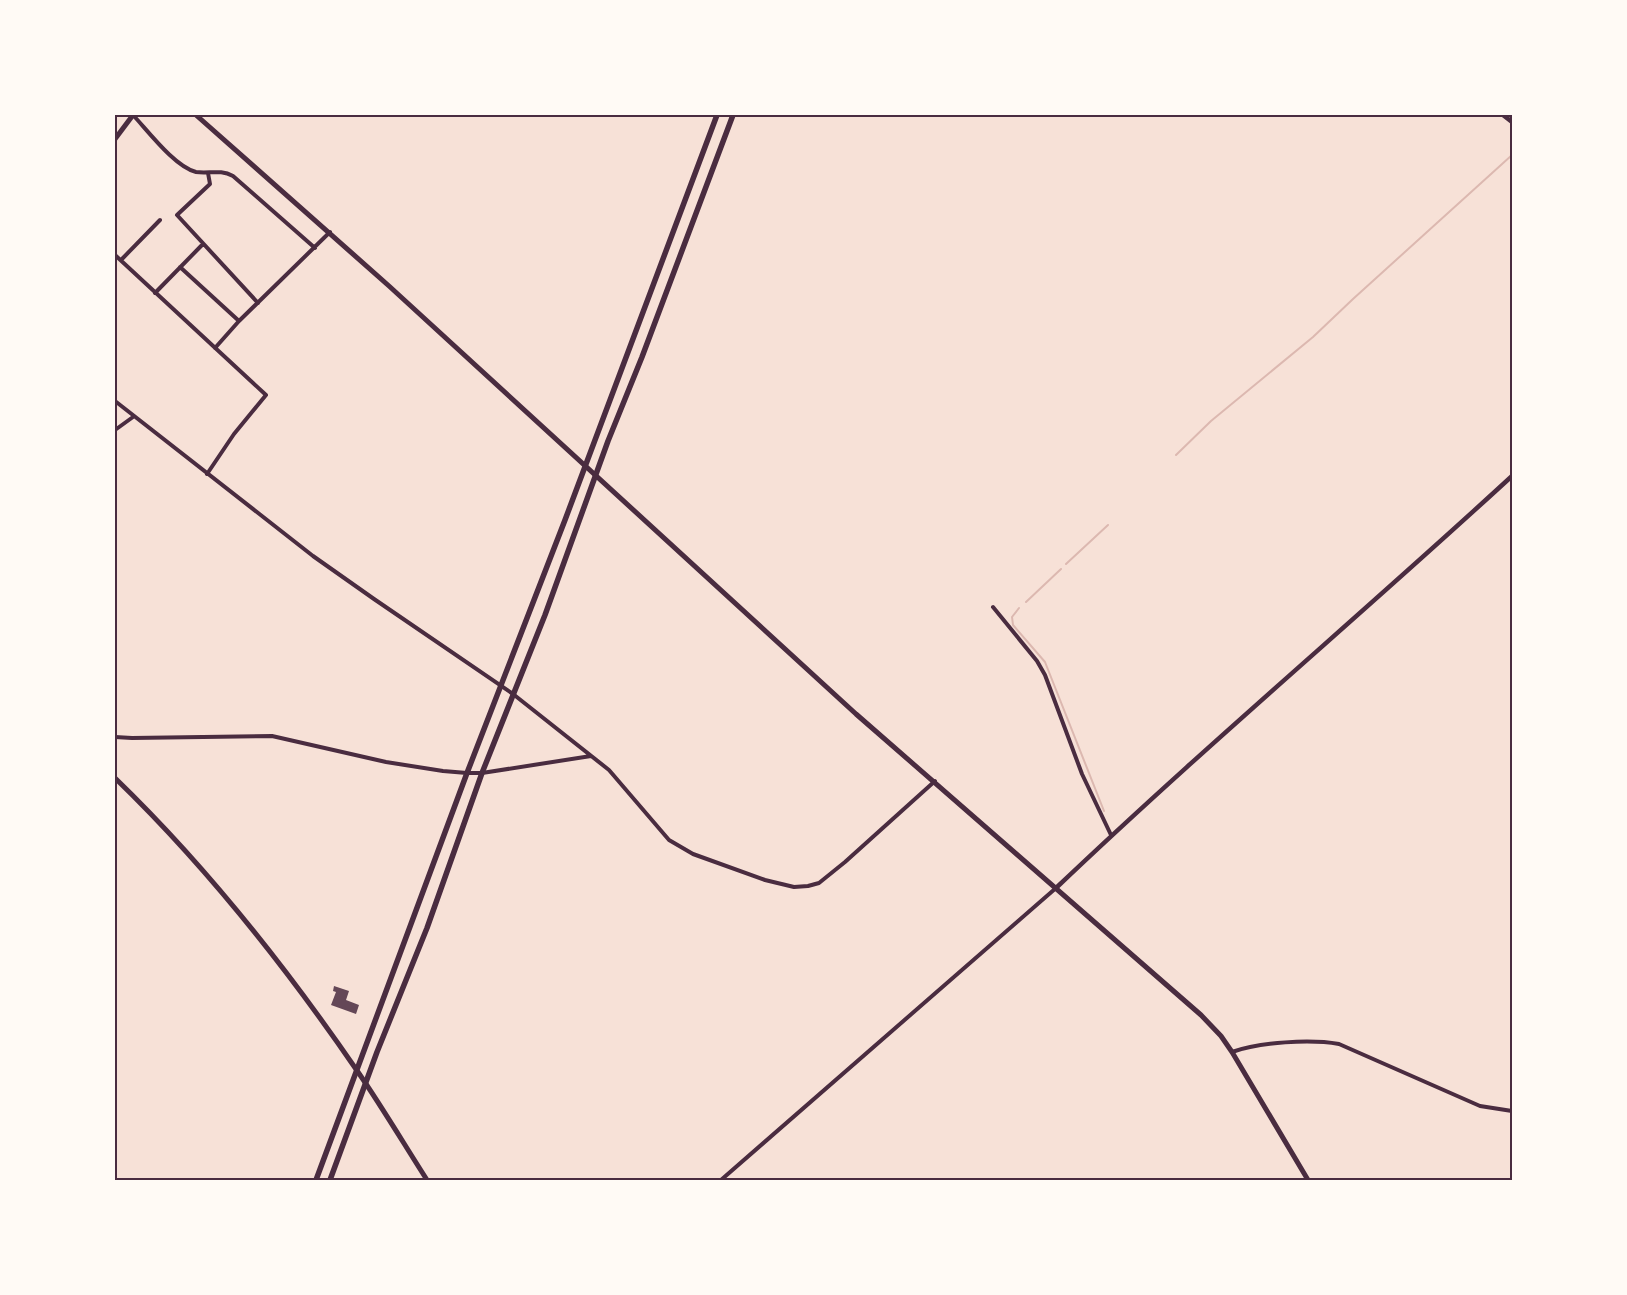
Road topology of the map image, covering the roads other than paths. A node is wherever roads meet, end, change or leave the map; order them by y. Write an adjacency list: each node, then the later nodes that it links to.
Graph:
1 (133, 115): 7 (main road); 8 (street)
2 (196, 115): 10 (main road)
3 (717, 115): 23 (highway)
4 (733, 115): 25 (highway)
5 (1503, 115): 6 (street)
6 (1512, 122)
7 (115, 139)
8 (208, 173): 11 (street); 12 (street)
9 (160, 220): 14 (street)
10 (330, 232): 12 (street); 23 (main road)
11 (203, 244): 15 (street); 17 (street)
12 (315, 248): 17 (street)
13 (115, 255): 14 (street)
14 (121, 260): 16 (street)
15 (180, 267): 16 (street); 18 (street)
16 (155, 293): 19 (street)
17 (258, 303): 18 (street)
18 (239, 321): 19 (street)
19 (215, 348): 24 (street)
20 (115, 401): 21 (street)
21 (133, 417): 22 (street); 24 (street)
22 (115, 430)
23 (585, 466): 25 (main road); 28 (highway)
24 (207, 474): 28 (street)
25 (596, 476): 29 (highway); 35 (main road)
26 (1512, 476): 36 (street)
27 (993, 607): 36 (street)
28 (501, 686): 29 (street); 32 (highway)
29 (513, 694): 31 (street); 33 (highway)
30 (115, 737): 32 (street)
31 (591, 756): 33 (street); 35 (street)
32 (467, 773): 33 (street); 39 (highway)
33 (482, 773): 40 (highway)
34 (115, 778): 39 (main road)
35 (935, 781): 37 (main road)
36 (1111, 835): 37 (street)
37 (1056, 888): 38 (main road); 45 (street)
38 (1232, 1052): 41 (street); 46 (main road)
39 (358, 1071): 40 (main road); 42 (highway)
40 (366, 1084): 43 (highway); 44 (main road)
41 (1512, 1111)
42 (316, 1180)
43 (330, 1180)
44 (428, 1180)
45 (720, 1180)
46 (1308, 1180)

